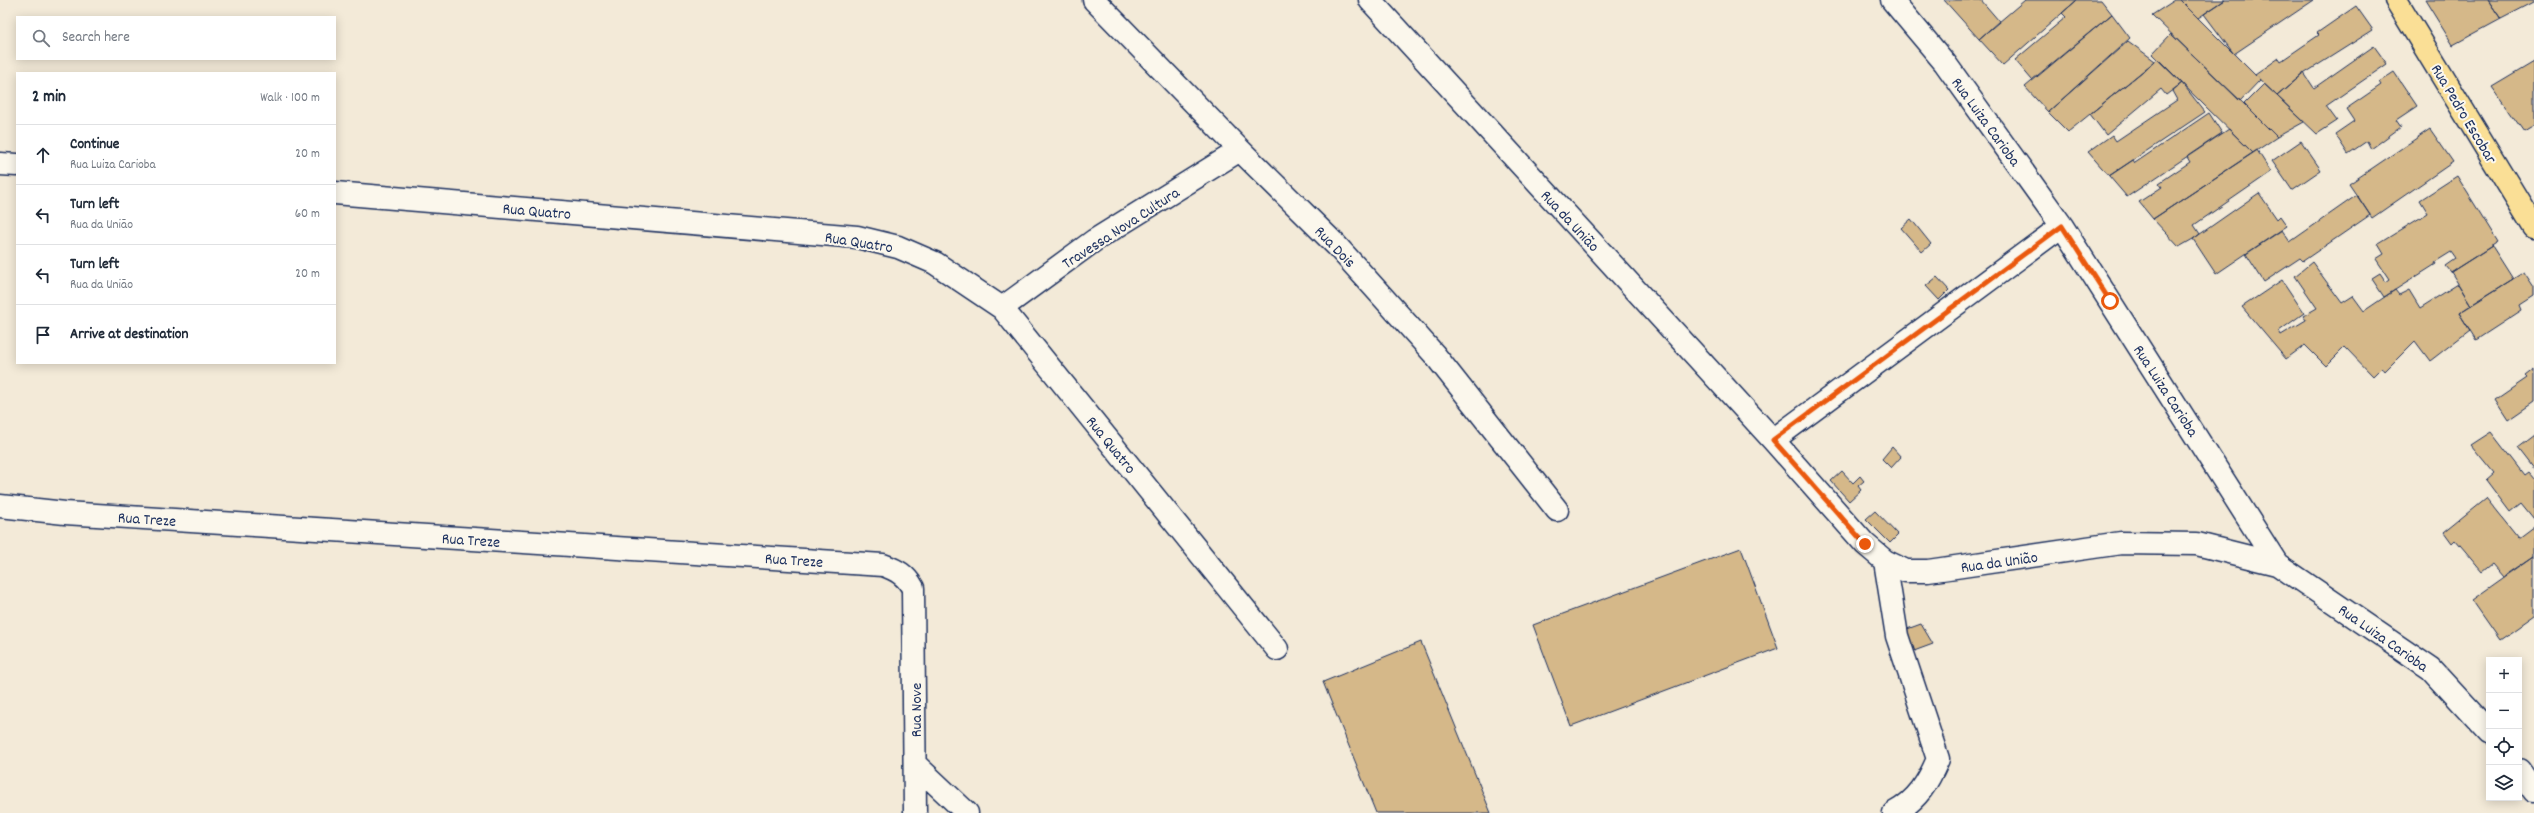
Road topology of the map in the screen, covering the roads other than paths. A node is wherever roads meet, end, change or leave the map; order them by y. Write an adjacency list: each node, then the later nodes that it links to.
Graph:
1 (1094, 0): 5 (street, Rua Dois)
2 (1370, 0): 12 (street, Rua da União)
3 (1892, 0): 9 (street, Rua Luiza Carioba)
4 (2396, 0): 10 (main road, Rua Pedro Escobar)
5 (1240, 150): 11 (street, Travessa Nova Cultura); 14 (street, Rua Dois)
6 (0, 164): 7 (street)
7 (16, 165)
8 (336, 193): 11 (street, Rua Quatro)
9 (2062, 226): 12 (street); 16 (street, Rua Luiza Carioba)
10 (2534, 227)
11 (1002, 308): 18 (street, Rua Quatro)
12 (1773, 440): 15 (street, Rua da União)
13 (0, 506): 17 (street, Rua Treze)
14 (1557, 510)
15 (1885, 561): 16 (street, Rua da União); 25 (street)
16 (2277, 564): 19 (street, Rua Luiza Carioba)
17 (915, 607): 20 (street, Rua Nove)
18 (1277, 649)
19 (2486, 729)
20 (915, 764): 23 (street, Rua Nove); 24 (street)
21 (2522, 774): 22 (street)
22 (2534, 791)
23 (915, 813)
24 (967, 813)
25 (1894, 813)

